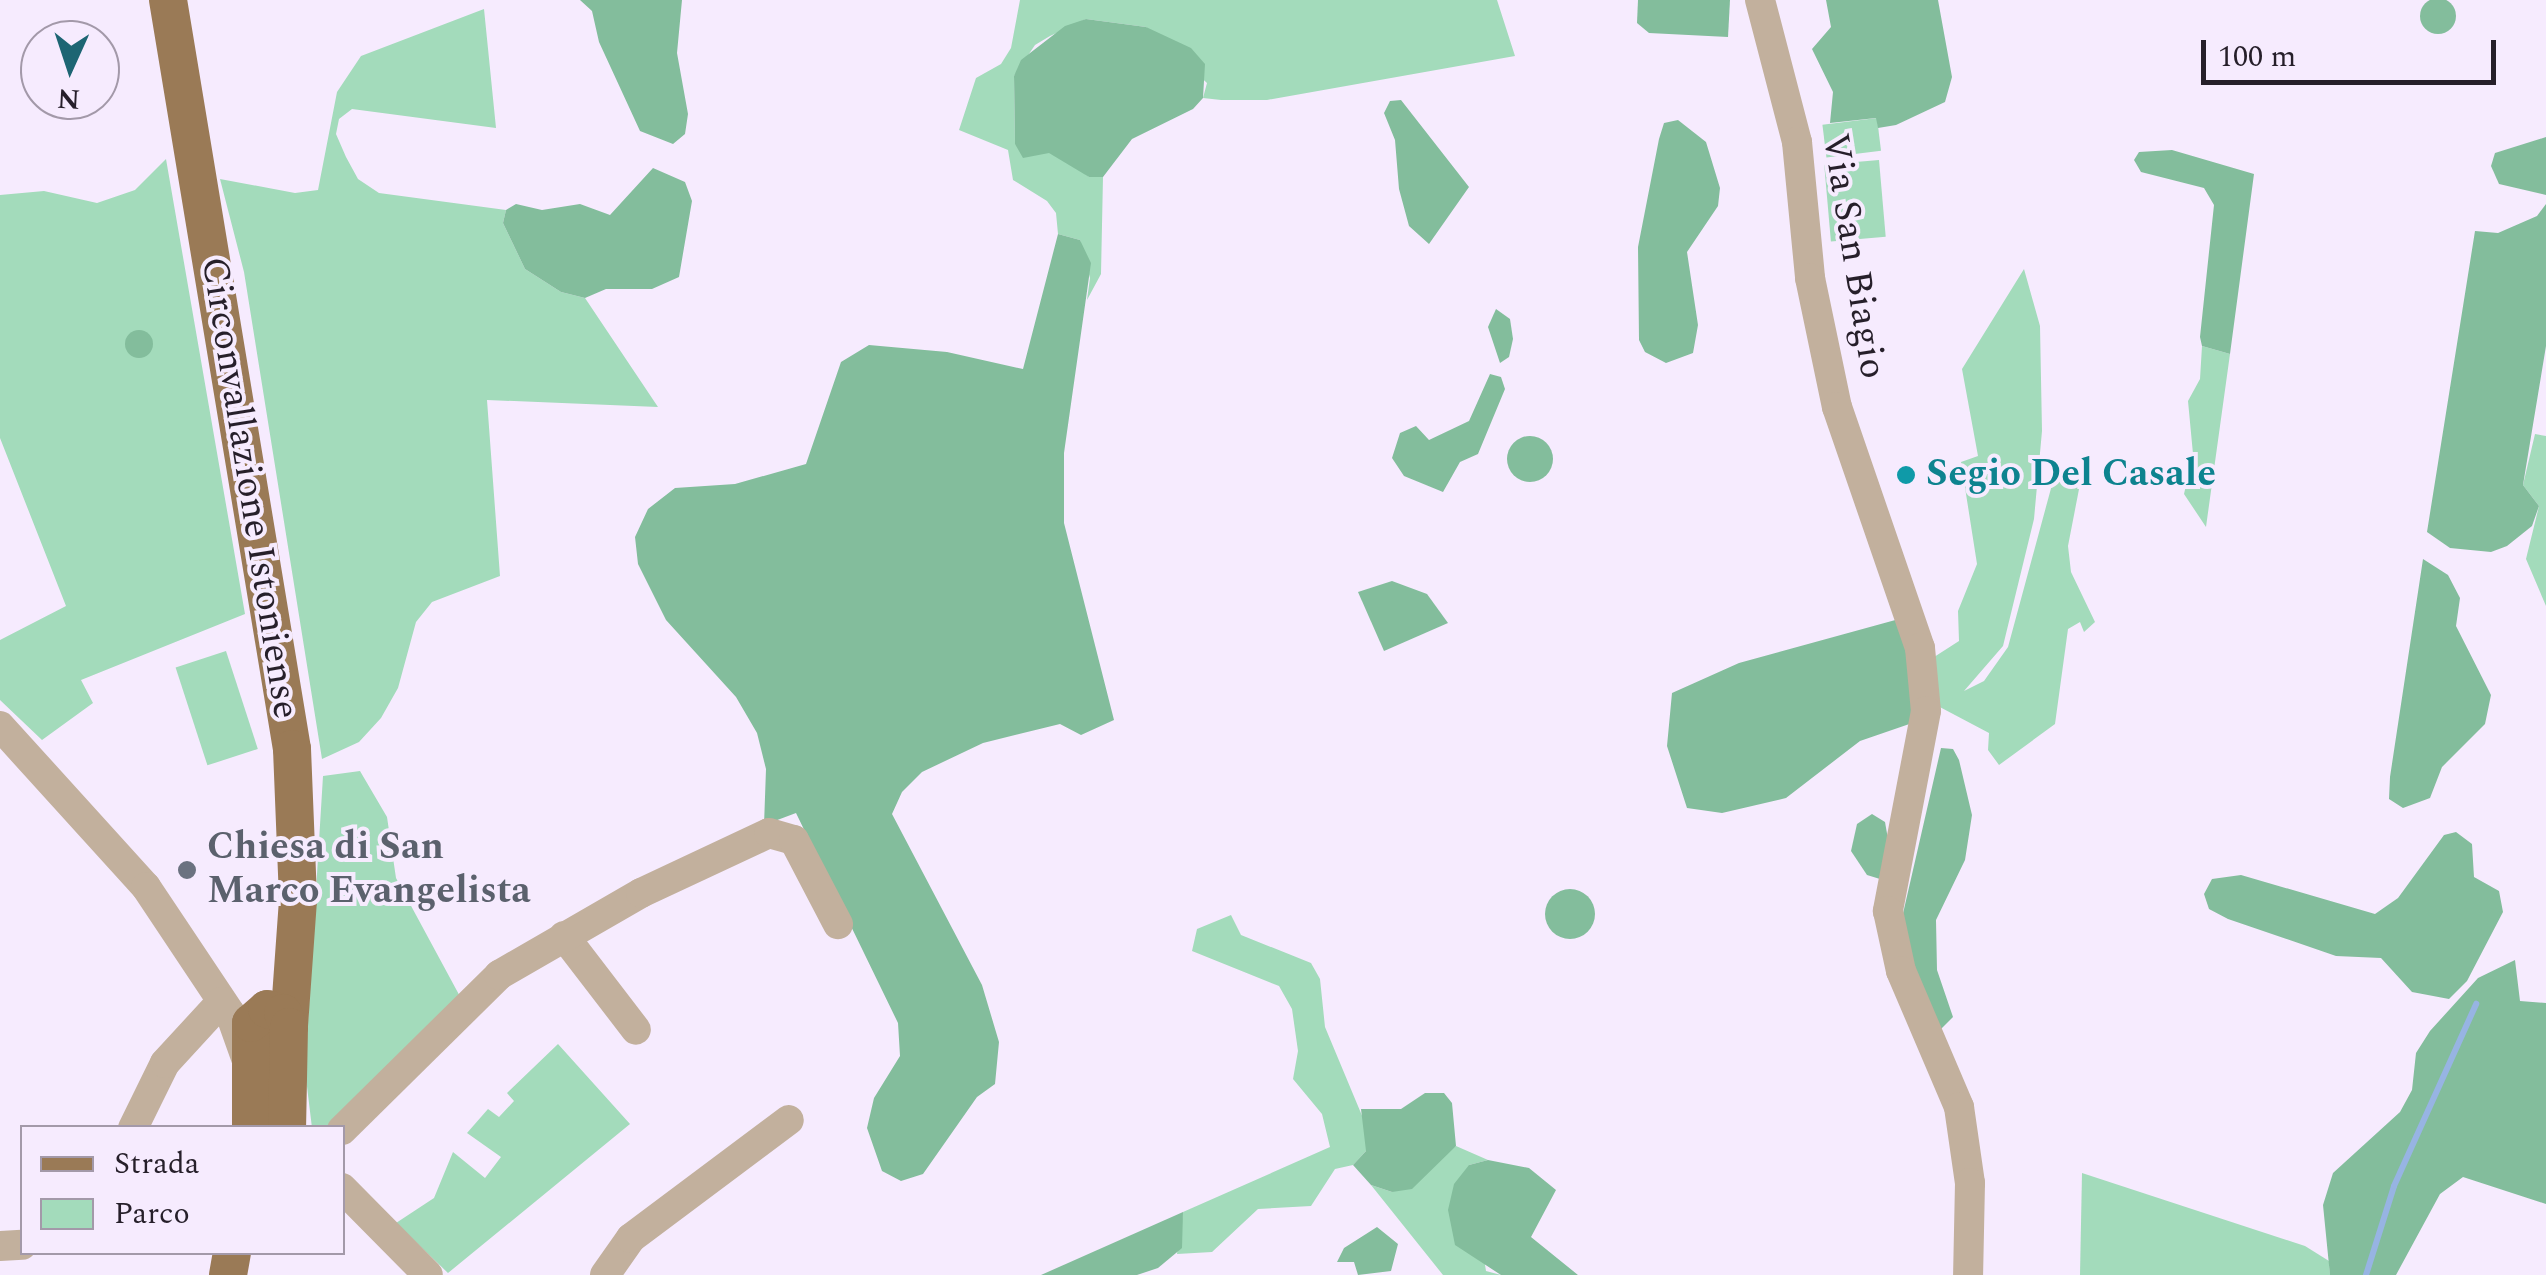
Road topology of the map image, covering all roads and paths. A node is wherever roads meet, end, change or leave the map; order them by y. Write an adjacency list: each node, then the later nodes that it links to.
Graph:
1 (168, 0): 6 (main road, Circonvallazione Istoniense)
2 (1760, 0): 15 (street, Via San Biagio)
3 (0, 726): 6 (street)
4 (838, 924): 5 (street)
5 (564, 936): 7 (street); 11 (street)
6 (259, 1008): 9 (main road); 9 (main road); 10 (street)
7 (636, 1030)
8 (789, 1120): 14 (street)
9 (270, 1124)
10 (134, 1125)
11 (345, 1127)
12 (345, 1191): 13 (street)
13 (428, 1275)
14 (604, 1275)
15 (1968, 1275)

